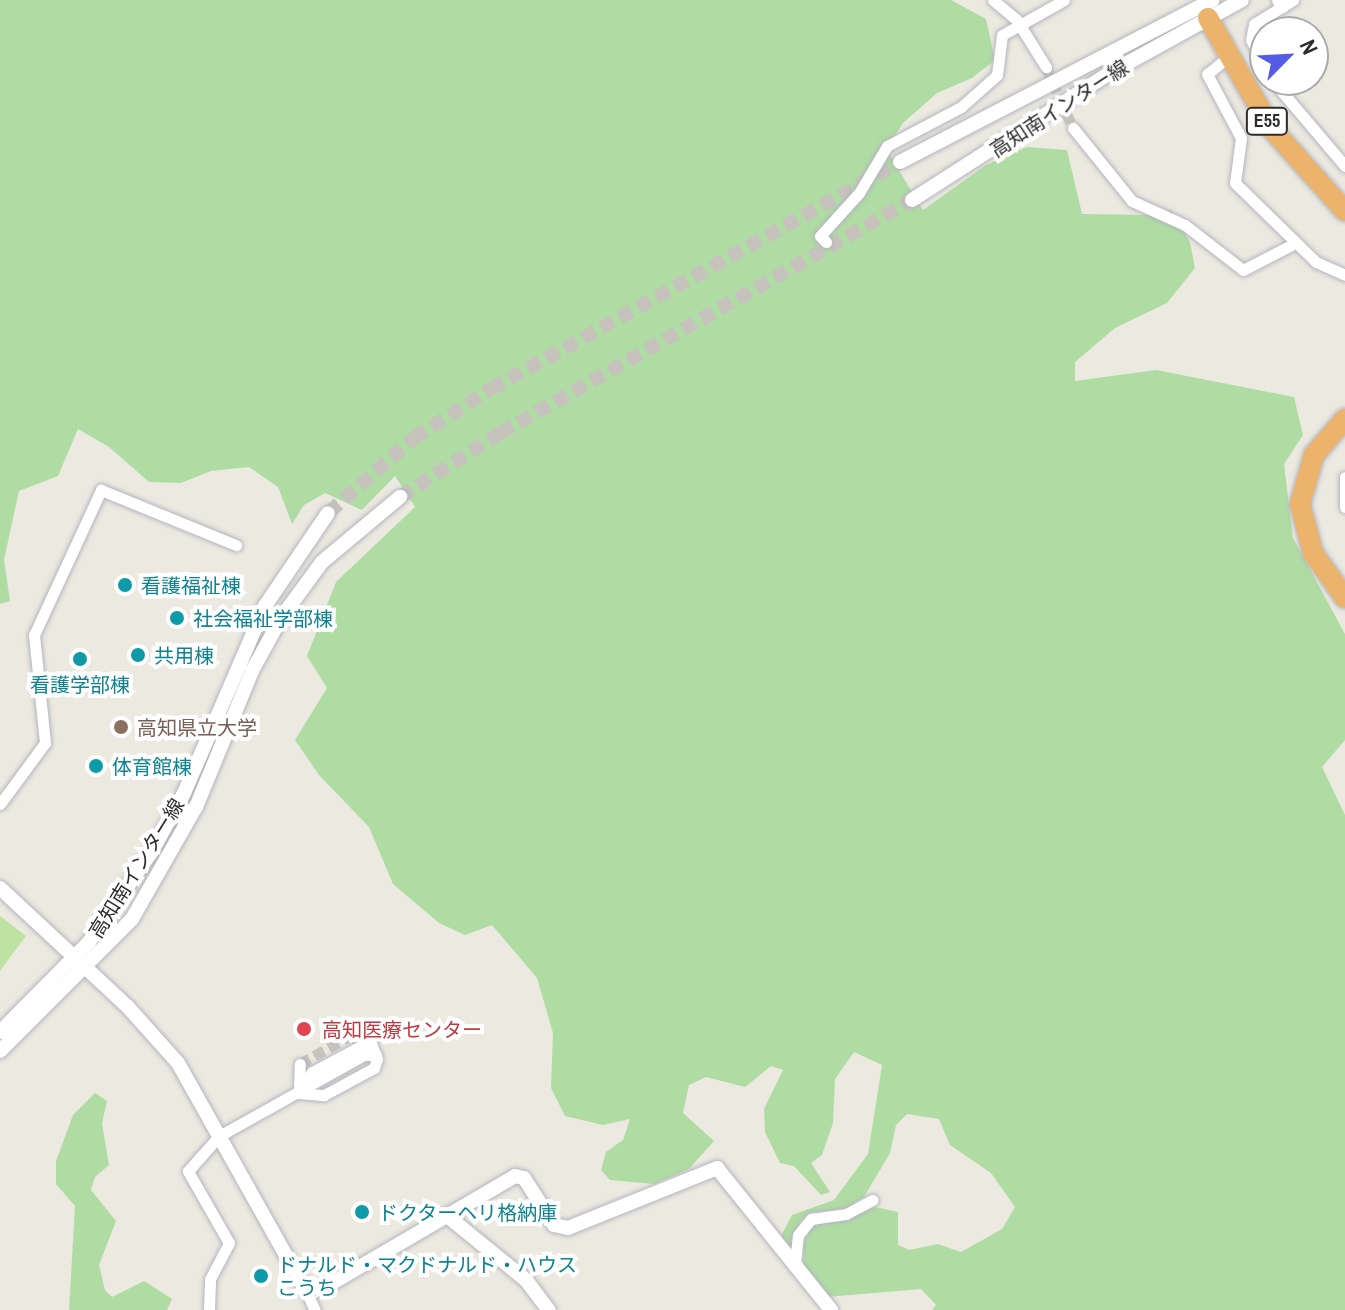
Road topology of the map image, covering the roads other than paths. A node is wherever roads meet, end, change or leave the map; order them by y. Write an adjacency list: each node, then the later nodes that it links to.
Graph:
1 (993, 0): 7 (street)
2 (1064, 0): 7 (street)
3 (1242, 0): 5 (main road, 高知南インター線)
4 (1285, 2): 6 (street)
5 (1205, 6): 14 (main road, 高知南インター線); 16 (highway, E55); 17 (main road, 高知南インター線); 18 (highway, E55)
6 (1263, 16)
7 (1019, 24): 11 (street); 19 (street)
8 (1249, 47): 9 (street)
9 (1239, 53)
10 (1222, 62): 20 (street)
11 (1046, 67)
12 (1286, 96): 15 (street)
13 (1073, 128): 20 (street)
14 (900, 162)
15 (1345, 166)
16 (1345, 197)
17 (912, 200)
18 (1345, 211)
19 (826, 242)
20 (1295, 243): 21 (street)
21 (1345, 275)
22 (1339, 432): 28 (highway); 29 (highway)
23 (1345, 477): 25 (street)
24 (400, 497): 32 (main road, 高知南インター線)
25 (1345, 507)
26 (328, 513): 32 (main road, 高知南インター線)
27 (236, 545): 30 (street)
28 (1345, 582)
29 (1345, 598)
30 (0, 804)
31 (0, 888): 32 (main road)
32 (80, 963): 33 (main road, 高知南インター線); 36 (main road, 高知南インター線); 39 (main road)
33 (0, 1032)
34 (355, 1033): 35 (street)
35 (374, 1050): 38 (street); 38 (street)
36 (0, 1051)
37 (300, 1064): 38 (street)
38 (299, 1093): 39 (street)
39 (219, 1136): 43 (main road); 44 (street)
40 (872, 1200): 42 (street)
41 (446, 1215): 42 (main road); 43 (main road); 46 (main road)
42 (795, 1263): 47 (main road)
43 (305, 1289): 45 (street)
44 (209, 1310)
45 (315, 1310)
46 (549, 1310)
47 (831, 1310)

